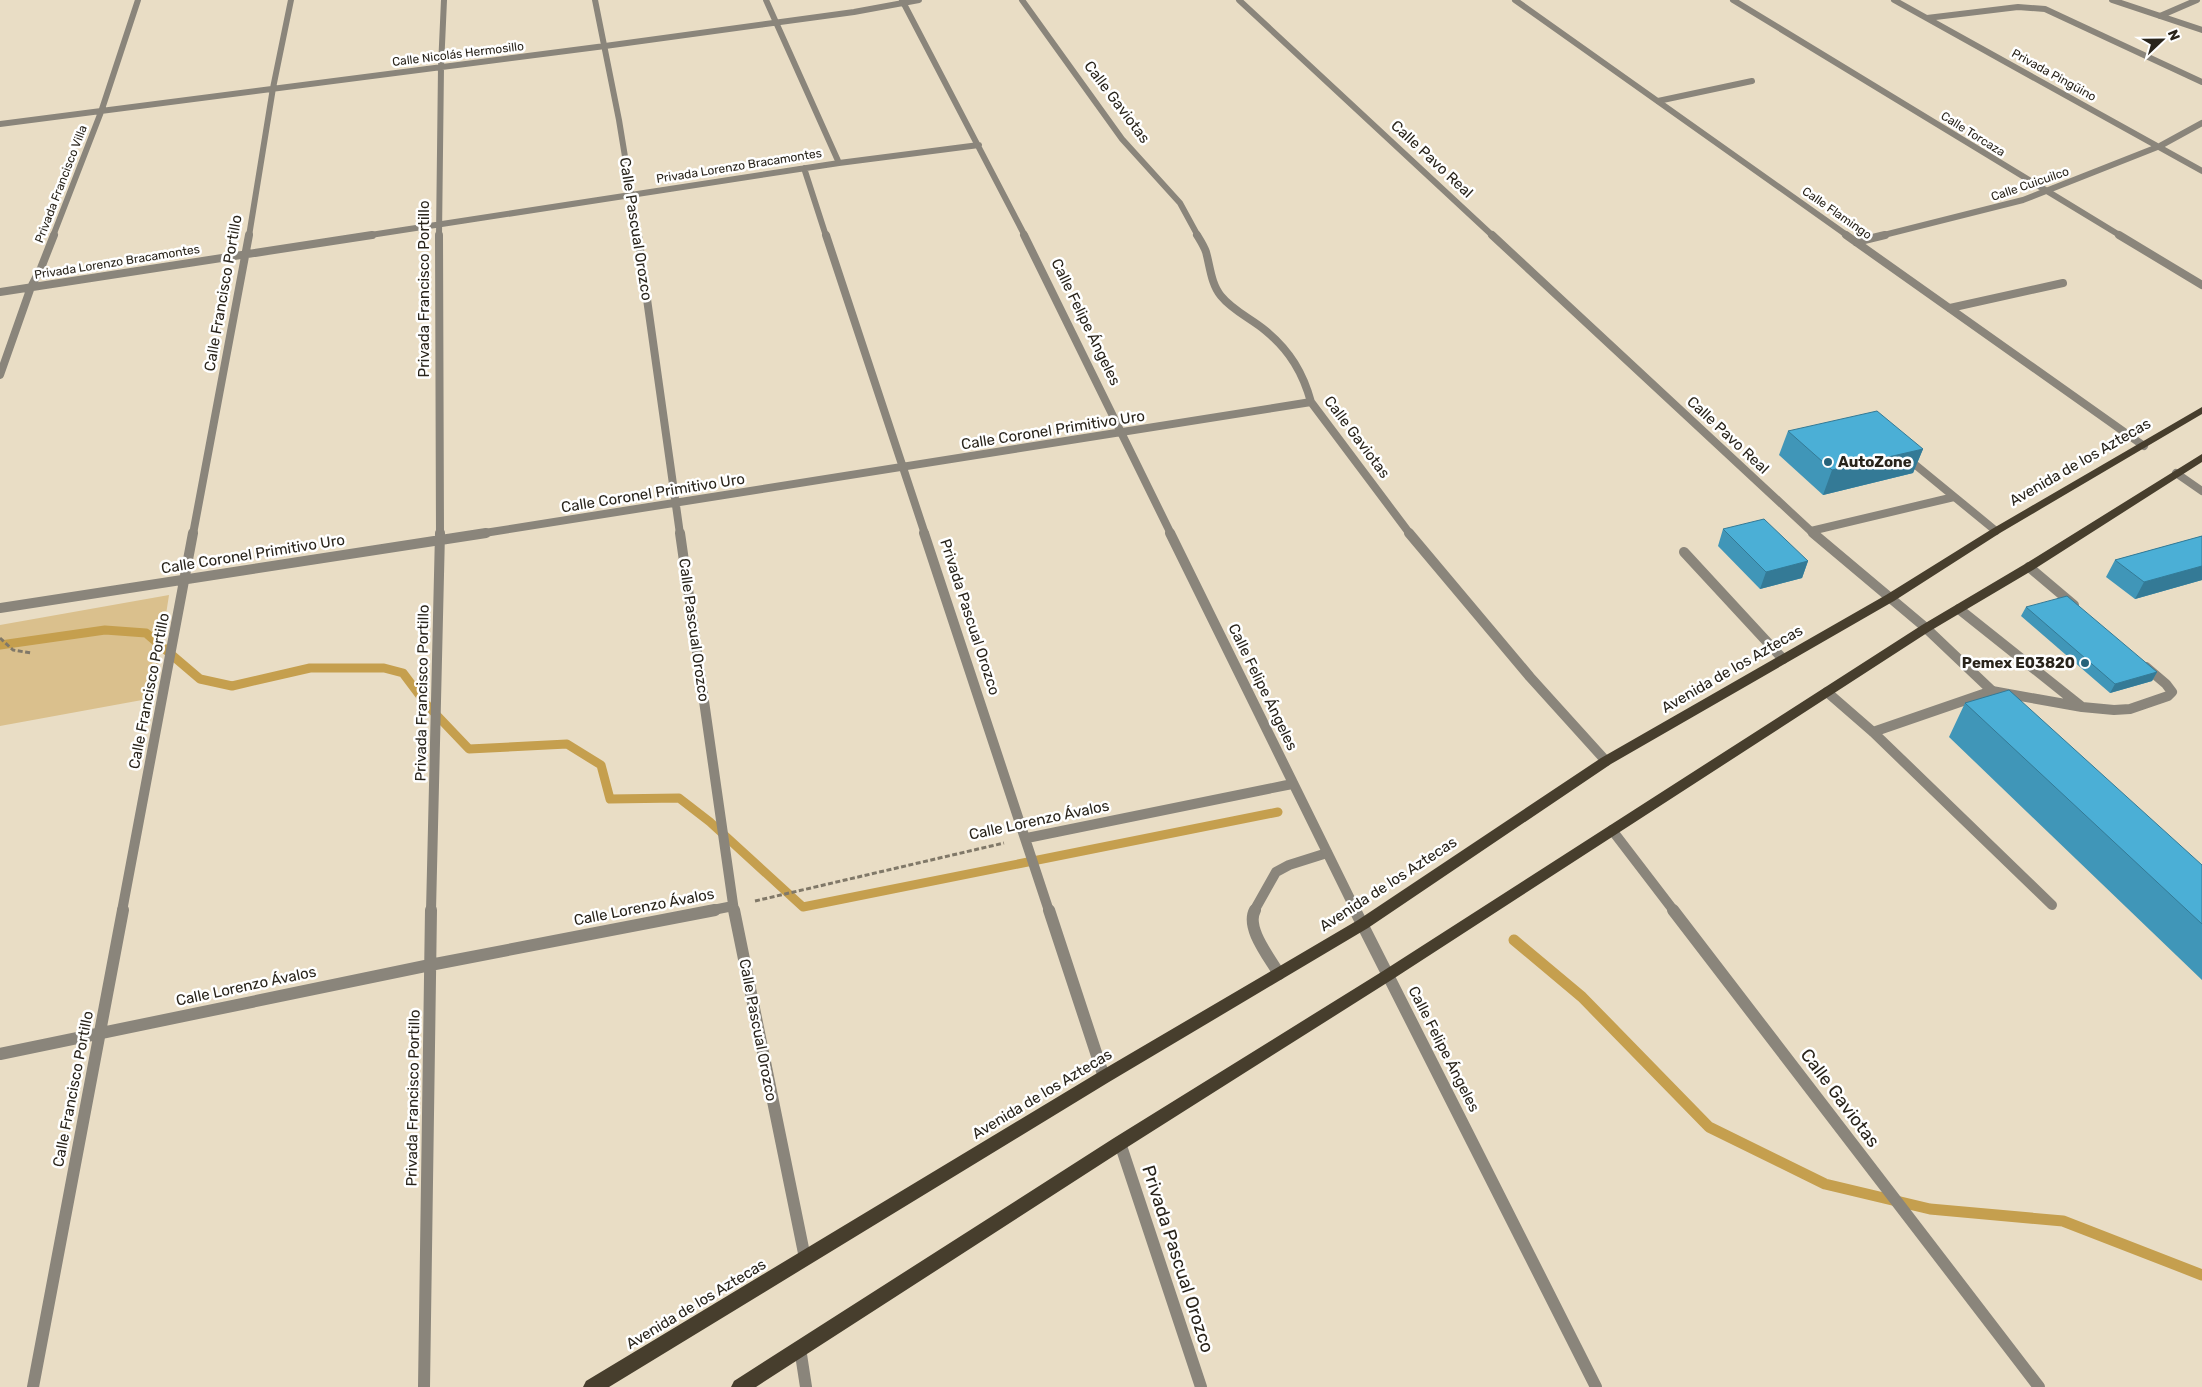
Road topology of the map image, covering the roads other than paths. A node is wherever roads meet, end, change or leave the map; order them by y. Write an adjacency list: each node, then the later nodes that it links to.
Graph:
1 (138, 0): 25 (street, Privada Francisco Villa)
2 (291, 0): 23 (street, Calle Francisco Portillo)
3 (444, 0): 20 (street, Privada Francisco Portillo)
4 (595, 0): 19 (street, Calle Pascual Orozco)
5 (766, 0): 17 (street)
6 (919, 0): 14 (street, Calle Nicolás Hermosillo)
7 (1022, 0): 44 (street, Calle Gaviotas)
8 (1239, 0): 56 (street, Calle Pavo Real)
9 (1515, 0): 24 (street, Calle Flamingo)
10 (1733, 0): 33 (street, Calle Torcaza)
11 (1894, 0): 16 (street, Privada Pingüino)
12 (2112, 0): 15 (street)
13 (2197, 0): 15 (street)
14 (903, 2): 17 (street, Calle Nicolás Hermosillo); 28 (street, Calle Felipe Ángeles)
15 (2160, 16): 18 (street)
16 (1927, 18): 22 (street); 29 (street, Privada Pingüino)
17 (777, 22): 19 (street, Calle Nicolás Hermosillo); 30 (street)
18 (2202, 30)
19 (605, 46): 20 (street, Calle Nicolás Hermosillo); 34 (street, Calle Pascual Orozco)
20 (441, 67): 23 (street, Calle Nicolás Hermosillo); 35 (street, Privada Francisco Portillo)
21 (1752, 81): 24 (street)
22 (2202, 82)
23 (273, 88): 25 (street, Calle Nicolás Hermosillo); 37 (street, Calle Francisco Portillo)
24 (1658, 102): 36 (street, Calle Flamingo)
25 (101, 112): 27 (street, Calle Nicolás Hermosillo); 40 (street, Privada Francisco Villa)
26 (2202, 123): 29 (street, Calle Cuicuilco)
27 (0, 124)
28 (978, 145): 30 (street, Privada Lorenzo Bracamontes); 46 (street, Calle Felipe Ángeles)
29 (2160, 146): 32 (street, Privada Pingüino); 33 (street, Calle Cuicuilco)
30 (839, 162): 31 (street, Privada Lorenzo Bracamontes)
31 (804, 168): 34 (street, Privada Lorenzo Bracamontes); 50 (street, Privada Pascual Orozco)
32 (2202, 171)
33 (2047, 192): 36 (street, Calle Cuicuilco); 39 (street, Calle Torcaza)
34 (632, 194): 35 (street, Privada Lorenzo Bracamontes); 54 (street, Calle Pascual Orozco)
35 (439, 225): 37 (street, Privada Lorenzo Bracamontes); 57 (street, Privada Francisco Portillo)
36 (1856, 242): 42 (street, Calle Flamingo)
37 (246, 253): 40 (street, Privada Lorenzo Bracamontes); 60 (street, Calle Francisco Portillo)
38 (2063, 283): 42 (street)
39 (2202, 285)
40 (31, 287): 41 (street, Privada Lorenzo Bracamontes); 43 (street, Privada Francisco Villa)
41 (0, 292)
42 (1950, 308): 47 (street, Calle Flamingo)
43 (0, 375)
44 (1310, 402): 46 (street, Calle Coronel Primitivo Uro); 73 (street, Calle Gaviotas)
45 (2202, 410): 47 (main road, Avenida de los Aztecas)
46 (1122, 433): 50 (street, Calle Coronel Primitivo Uro); 74 (street, Calle Felipe Ángeles)
47 (2144, 446): 55 (main road, Avenida de los Aztecas)
48 (1898, 450): 53 (street)
49 (2202, 457): 51 (main road)
50 (904, 468): 54 (street, Calle Coronel Primitivo Uro); 76 (street, Privada Pascual Orozco)
51 (2176, 473): 52 (street); 59 (main road)
52 (2202, 491)
53 (1954, 497): 55 (street); 56 (street)
54 (676, 503): 57 (street, Calle Coronel Primitivo Uro); 79 (street, Calle Pascual Orozco)
55 (1996, 531): 61 (main road, Avenida de los Aztecas)
56 (1811, 532): 61 (street, Calle Pavo Real)
57 (440, 539): 60 (street, Calle Coronel Primitivo Uro); 81 (street, Privada Francisco Portillo)
58 (1684, 552): 67 (street)
59 (2029, 567): 63 (main road); 64 (street)
60 (185, 578): 62 (street, Calle Coronel Primitivo Uro); 84 (street, Calle Francisco Portillo)
61 (1890, 598): 65 (street, Calle Pavo Real); 67 (main road, Avenida de los Aztecas)
62 (0, 608)
63 (1959, 609): 65 (main road); 70 (street)
64 (2082, 612)
65 (1926, 628): 68 (street, Calle Pavo Real); 69 (main road)
66 (2135, 658): 70 (street)
67 (1783, 660): 73 (main road, Avenida de los Aztecas)
68 (1992, 691): 70 (street); 71 (street, Calle Pavo Real); 72 (street)
69 (1827, 692): 72 (street); 75 (main road)
70 (2082, 707)
71 (2014, 711)
72 (1873, 732): 78 (street)
73 (1606, 761): 80 (main road, Avenida de los Aztecas)
74 (1292, 784): 76 (street, Calle Lorenzo Ávalos); 77 (street, Calle Felipe Ángeles)
75 (1612, 830): 83 (main road); 97 (street, Calle Gaviotas)
76 (1027, 838): 86 (street, Privada Pascual Orozco)
77 (1327, 853): 80 (street, Calle Felipe Ángeles); 82 (street)
78 (2052, 905)
79 (733, 906): 81 (street, Calle Lorenzo Ávalos); 88 (street, Calle Pascual Orozco)
80 (1362, 924): 82 (main road, Avenida de los Aztecas); 83 (street, Calle Felipe Ángeles)
81 (430, 965): 84 (street, Calle Lorenzo Ávalos); 91 (street, Privada Francisco Portillo)
82 (1278, 974): 86 (main road, Avenida de los Aztecas)
83 (1388, 975): 87 (main road); 96 (street, Calle Felipe Ángeles)
84 (99, 1033): 85 (street, Calle Lorenzo Ávalos); 90 (street, Calle Francisco Portillo)
85 (0, 1054)
86 (1104, 1077): 88 (main road, Avenida de los Aztecas)
87 (1120, 1142): 89 (main road); 95 (street, Privada Pascual Orozco)
88 (805, 1258): 92 (main road, Avenida de los Aztecas)
89 (800, 1348): 93 (main road); 94 (street)
90 (33, 1387)
91 (424, 1387)
92 (592, 1387)
93 (740, 1387)
94 (806, 1387)
95 (1201, 1387)
96 (1596, 1387)
97 (2039, 1387)

